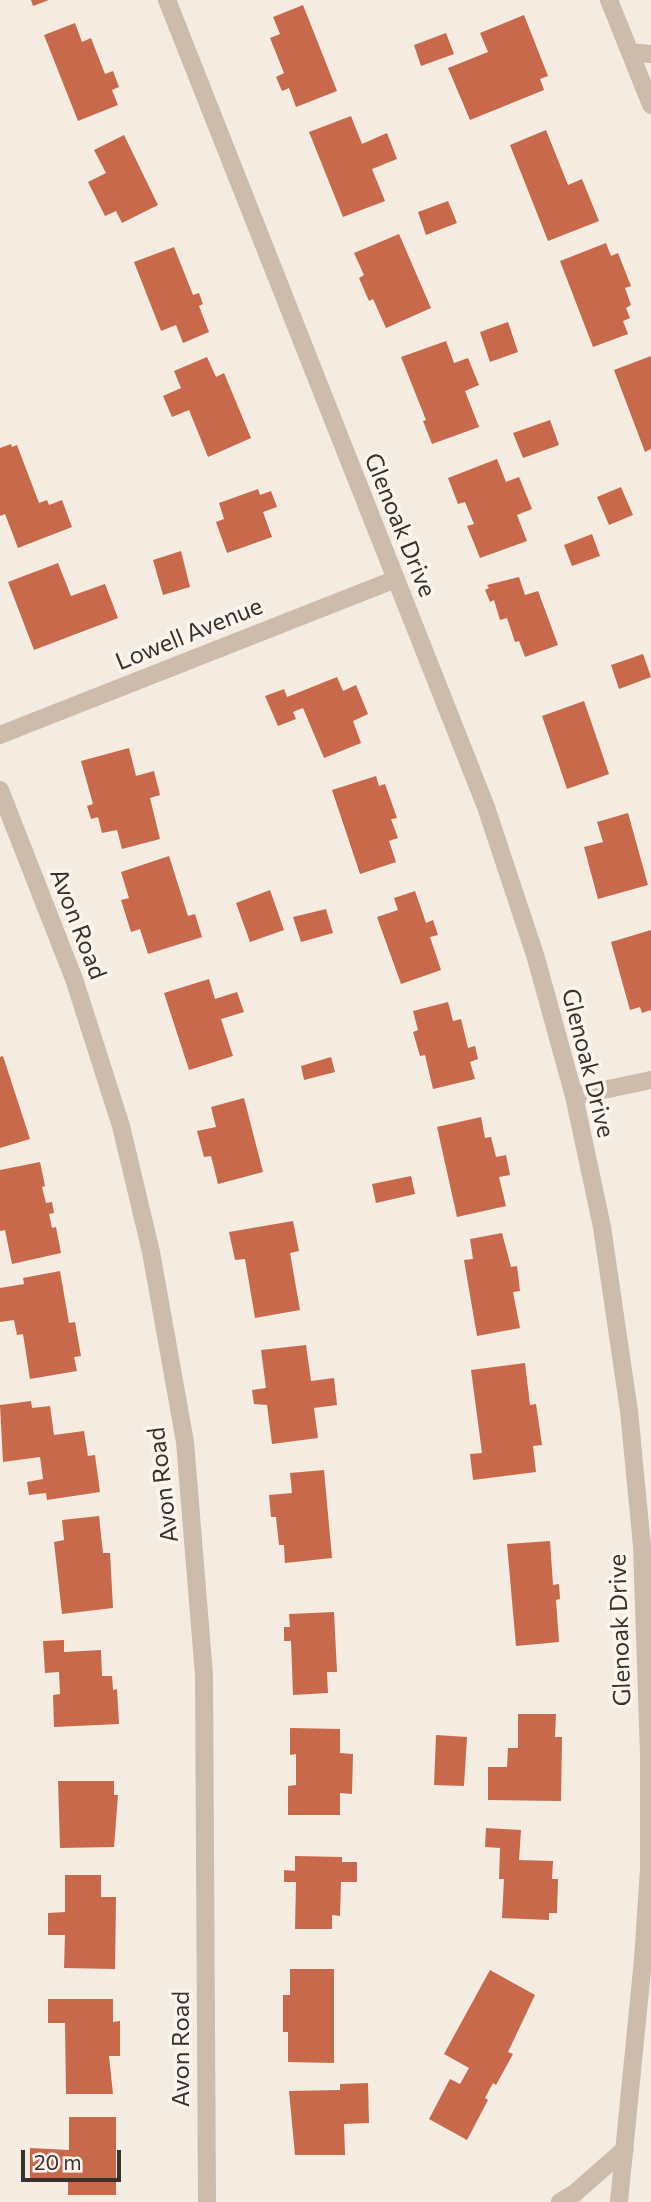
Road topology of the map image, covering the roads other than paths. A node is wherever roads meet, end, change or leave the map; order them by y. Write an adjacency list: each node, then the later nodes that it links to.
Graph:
1 (167, 0): 6 (street, Glenoak Drive)
2 (610, 0): 3 (street)
3 (630, 52): 4 (street); 5 (street)
4 (651, 54)
5 (651, 105)
6 (396, 579): 7 (street, Lowell Avenue); 10 (street, Glenoak Drive)
7 (0, 735)
8 (0, 790): 12 (street, Avon Road)
9 (651, 1080): 10 (street)
10 (574, 1096): 11 (street, Glenoak Drive)
11 (625, 2149): 13 (street); 14 (street, Glenoak Drive)
12 (207, 2202)
13 (560, 2202)
14 (619, 2202)

